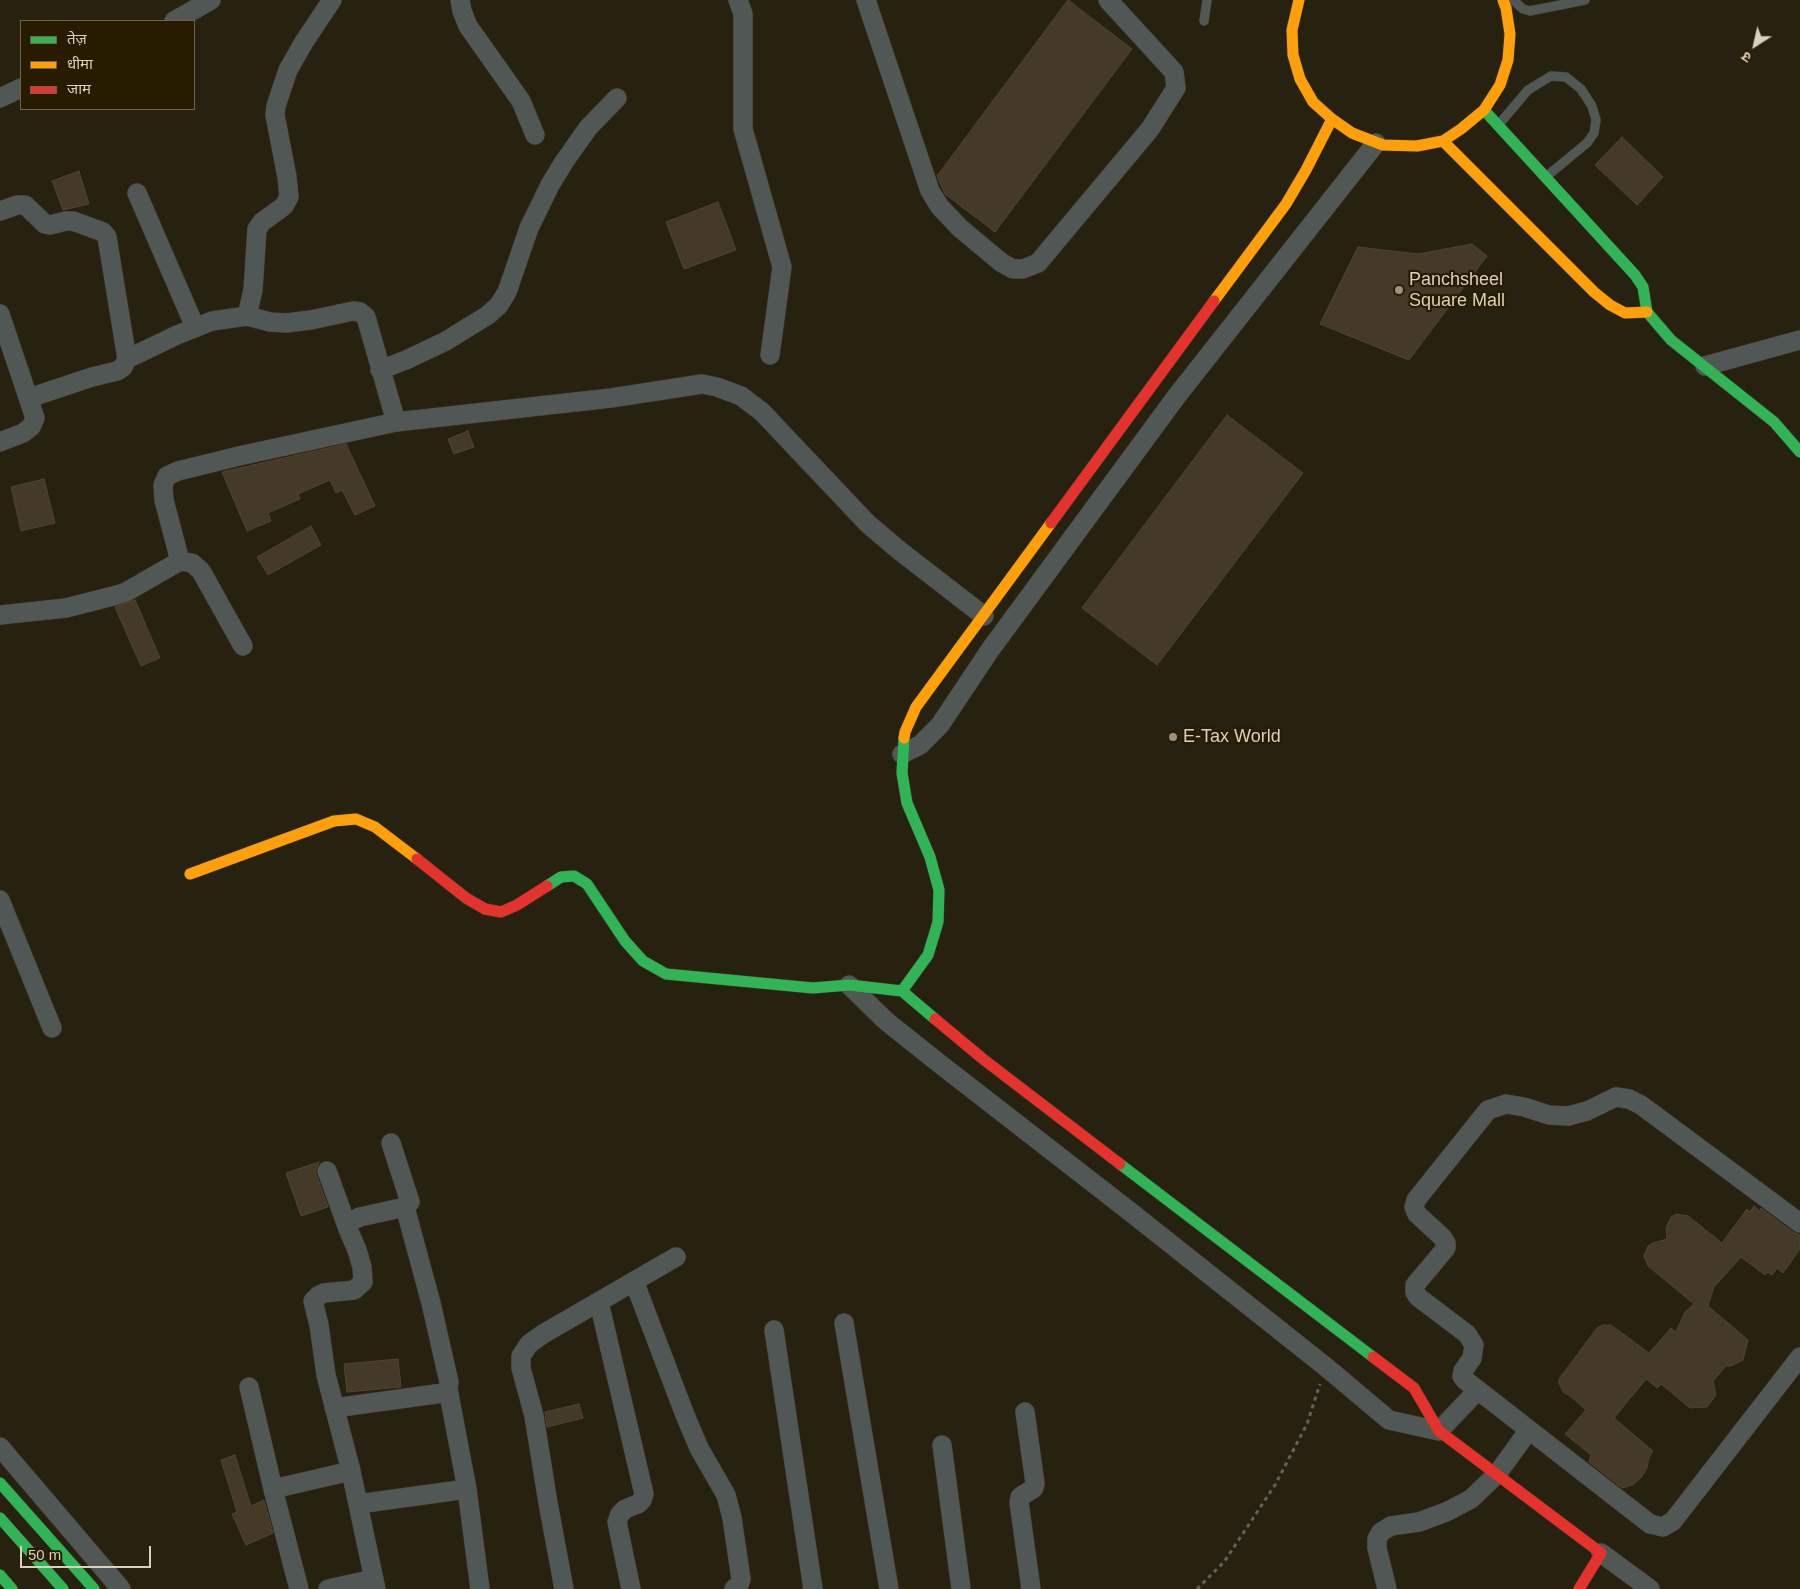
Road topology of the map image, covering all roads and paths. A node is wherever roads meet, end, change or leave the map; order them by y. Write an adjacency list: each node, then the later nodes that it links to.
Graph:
1 (211, 0): 12 (street)
2 (332, 0): 30 (street)
3 (460, 0): 20 (street)
4 (738, 0): 33 (street)
5 (866, 0): 6 (street)
6 (1108, 0)
7 (1207, 0): 13 (lane)
8 (1299, 0): 18 (main road)
9 (1503, 0): 17 (main road)
10 (1513, 0): 11 (lane)
11 (1585, 0)
12 (176, 20)
13 (1204, 21)
14 (20, 88): 15 (street)
15 (0, 98)
16 (616, 98): 36 (street)
17 (1484, 110): 19 (main road); 21 (main road)
18 (1332, 120): 22 (main road); 25 (main road)
19 (1498, 126): 23 (main road); 23 (lane)
20 (536, 135)
21 (1443, 141): 22 (main road); 28 (main road)
22 (1376, 143): 27 (street)
23 (1545, 177): 28 (main road)
24 (137, 193): 31 (street)
25 (1286, 204): 27 (street); 42 (main road)
26 (0, 212): 34 (street)
27 (1311, 224): 43 (street)
28 (1647, 312): 35 (main road)
29 (0, 314): 37 (street)
30 (247, 316): 31 (street); 36 (street)
31 (195, 327): 34 (street)
32 (1800, 340): 35 (street)
33 (770, 355)
34 (127, 359): 37 (street)
35 (1705, 366): 40 (main road)
36 (380, 370): 38 (street)
37 (29, 398): 39 (street)
38 (396, 422): 41 (street); 45 (street)
39 (0, 442)
40 (1800, 452)
41 (180, 561): 44 (street); 46 (street)
42 (998, 596): 43 (street); 45 (main road)
43 (1018, 612): 47 (street)
44 (0, 615)
45 (984, 616): 47 (main road)
46 (244, 646)
47 (902, 754): 52 (main road)
48 (190, 874): 51 (main road)
49 (0, 900): 50 (street)
50 (7, 937): 53 (street)
51 (849, 985): 52 (main road); 65 (street)
52 (902, 991): 72 (main road)
53 (52, 1028)
54 (391, 1143): 56 (street)
55 (327, 1170): 58 (street)
56 (405, 1207): 58 (street); 67 (street)
57 (1800, 1223): 68 (street)
58 (348, 1229): 69 (street)
59 (676, 1256): 60 (street)
60 (634, 1281): 61 (street); 95 (street)
61 (599, 1302): 93 (street); 94 (street)
62 (844, 1322): 97 (street)
63 (774, 1330): 96 (street)
64 (1800, 1357): 71 (street)
65 (1326, 1368): 72 (street); 100 (path)
66 (248, 1387): 79 (street)
67 (448, 1389): 69 (street); 80 (street)
68 (1478, 1390): 71 (street); 72 (street)
69 (334, 1408): 76 (street)
70 (1025, 1412): 99 (street)
71 (1529, 1430): 77 (street)
72 (1439, 1431): 77 (main road)
73 (942, 1445): 98 (street)
74 (0, 1447): 75 (street)
75 (6, 1465): 89 (street)
76 (351, 1471): 79 (street); 81 (street)
77 (1497, 1474): 83 (main road); 101 (street)
78 (0, 1483): 88 (main road)
79 (273, 1489): 90 (street)
80 (467, 1489): 81 (street); 92 (street)
81 (358, 1504): 85 (street)
82 (0, 1518): 87 (main road)
83 (1601, 1553): 102 (main road); 103 (street)
84 (0, 1575): 86 (main road)
85 (375, 1584): 91 (street)
86 (12, 1589)
87 (64, 1589)
88 (94, 1589)
89 (121, 1589)
90 (298, 1589)
91 (328, 1589)
92 (480, 1589)
93 (564, 1589)
94 (631, 1589)
95 (734, 1589)
96 (813, 1589)
97 (890, 1589)
98 (961, 1589)
99 (1031, 1589)
100 (1197, 1589)
101 (1387, 1589)
102 (1579, 1589)
103 (1650, 1589)

